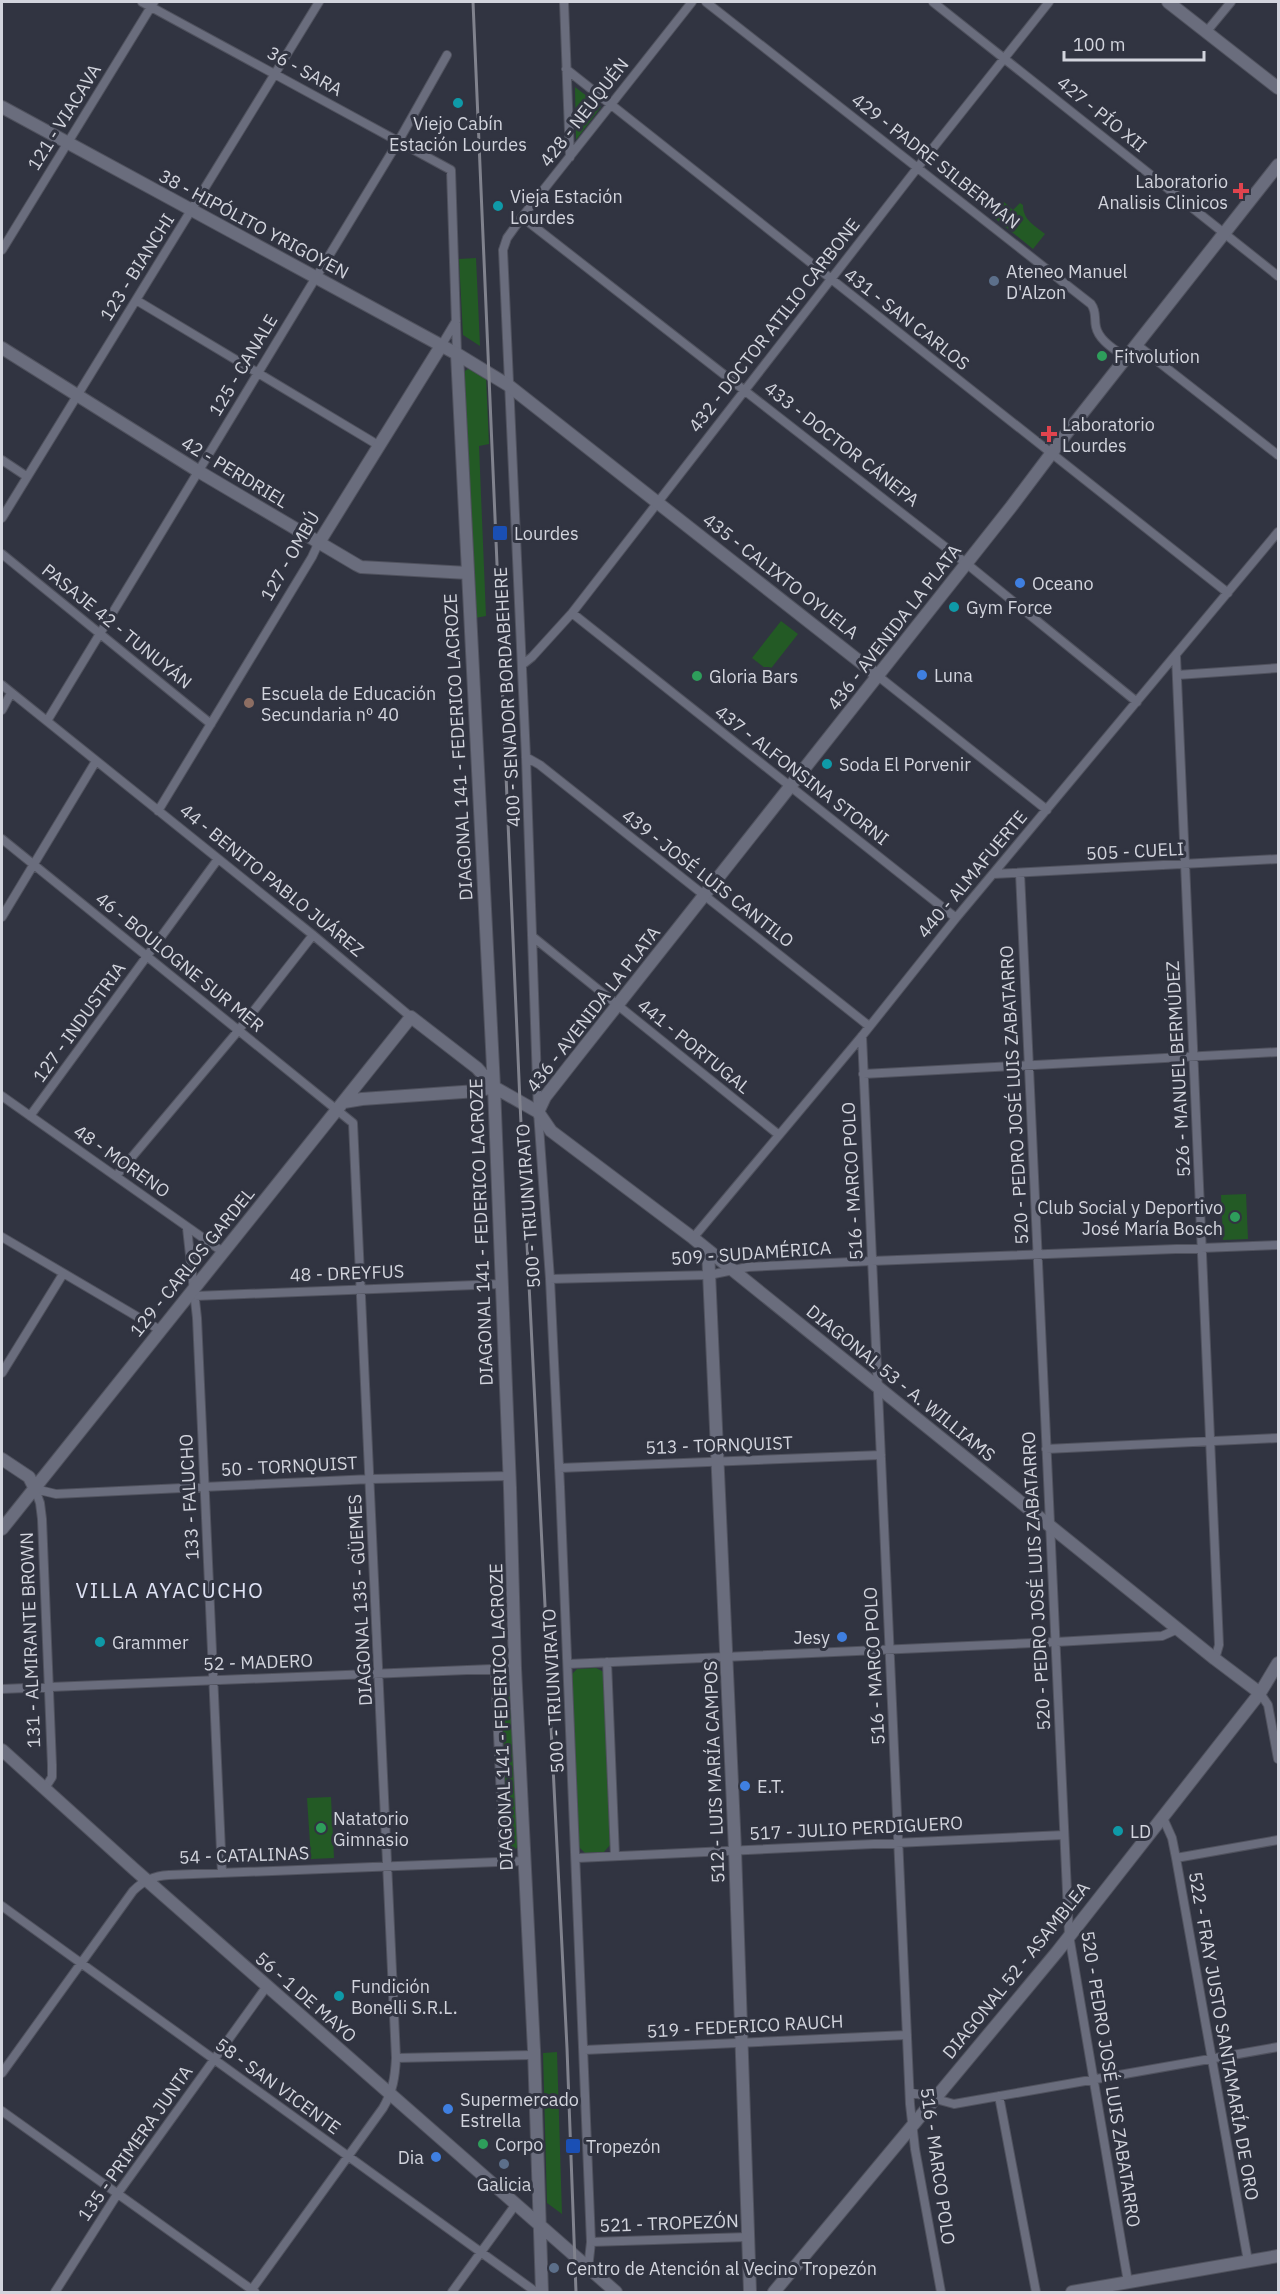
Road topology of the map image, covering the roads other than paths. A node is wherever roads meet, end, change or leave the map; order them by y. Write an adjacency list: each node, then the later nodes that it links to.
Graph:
1 (142, 2): 10 (street, 36 - SARA)
2 (319, 2): 15 (street, 123 - BIANCHI)
3 (564, 2): 14 (street)
4 (692, 2): 17 (street, 428 - NEUQUÉN)
5 (706, 2): 23 (street, 429 - PADRE SILBERMAN)
6 (933, 2): 13 (street, 427 - PÍO XII)
7 (1050, 2): 13 (street, 432 - DOCTOR ATILIO CARBONE)
8 (1168, 2): 11 (street)
9 (1231, 2): 11 (street)
10 (153, 4): 15 (street, 36 - SARA); 20 (street, 121 - VIACAVA)
11 (1207, 31): 16 (street)
12 (447, 55): 19 (street, 125 - CANALE)
13 (1006, 58): 23 (street, 432 - DOCTOR ATILIO CARBONE); 27 (street, 427 - PÍO XII)
14 (566, 69): 17 (street, 431 - SAN CARLOS); 21 (street)
15 (276, 73): 19 (street, 36 - SARA); 25 (street, 123 - BIANCHI)
16 (1278, 88)
17 (610, 105): 21 (street, 428 - NEUQUÉN); 32 (street, 431 - SAN CARLOS)
18 (2, 107): 20 (street, 38 - HIPÓLITO YRIGOYEN)
19 (398, 142): 24 (street, 36 - SARA); 31 (street, 125 - CANALE)
20 (67, 143): 25 (street, 38 - HIPÓLITO YRIGOYEN); 29 (street, 121 - VIACAVA)
21 (570, 157): 26 (street, 428 - NEUQUÉN)
22 (1278, 165): 27 (street, 436 - AVENIDA LA PLATA)
23 (918, 167): 32 (street, 432 - DOCTOR ATILIO CARBONE); 39 (street, 429 - PADRE SILBERMAN)
24 (451, 170): 34 (street, DIAGONAL 141 - FEDERICO LACROZE)
25 (191, 211): 31 (street, 38 - HIPÓLITO YRIGOYEN); 33 (street, 123 - BIANCHI)
26 (522, 217): 28 (street, 428 - NEUQUÉN); 43 (street, 433 - DOCTOR CÁNEPA)
27 (1224, 234): 30 (street, 427 - PÍO XII); 35 (street, 436 - AVENIDA LA PLATA)
28 (504, 244): 42 (street, 400 - SENADOR BORDABEHERE)
29 (2, 250)
30 (1278, 276)
31 (316, 278): 36 (street, 38 - HIPÓLITO YRIGOYEN); 40 (street, 125 - CANALE)
32 (831, 279): 43 (street, 432 - DOCTOR ATILIO CARBONE); 46 (street, 431 - SAN CARLOS)
33 (136, 300): 40 (street); 44 (street, 123 - BIANCHI)
34 (456, 321): 36 (street, 127 - OMBÚ); 38 (street, DIAGONAL 141 - FEDERICO LACROZE)
35 (1137, 345): 39 (street, 436 - AVENIDA LA PLATA); 47 (street)
36 (441, 346): 38 (street, 38 - HIPÓLITO YRIGOYEN); 45 (street, 127 - OMBÚ)
37 (2, 348): 44 (street, 42 - PERDRIEL)
38 (457, 354): 41 (street, 38 - HIPÓLITO YRIGOYEN); 57 (street, DIAGONAL 141 - FEDERICO LACROZE)
39 (1126, 358): 46 (street, 436 - AVENIDA LA PLATA)
40 (258, 372): 45 (street); 49 (street, 125 - CANALE)
41 (489, 373): 42 (street, 435 - CALIXTO OYUELA)
42 (508, 385): 51 (street, 435 - CALIXTO OYUELA); 62 (street, 400 - SENADOR BORDABEHERE)
43 (745, 389): 51 (street, 432 - DOCTOR ATILIO CARBONE); 56 (street, 433 - DOCTOR CÁNEPA)
44 (77, 395): 49 (street, 42 - PERDRIEL); 50 (street, 123 - BIANCHI)
45 (378, 445): 54 (street, 127 - OMBÚ)
46 (1052, 454): 56 (street, 436 - AVENIDA LA PLATA); 58 (street, 431 - SAN CARLOS)
47 (1278, 455)
48 (2, 460): 50 (street)
49 (198, 471): 54 (street, 42 - PERDRIEL); 60 (street, 125 - CANALE)
50 (26, 476): 52 (street, 123 - BIANCHI)
51 (658, 502): 59 (street, 432 - DOCTOR ATILIO CARBONE); 65 (street, 435 - CALIXTO OYUELA)
52 (2, 518)
53 (1278, 532): 58 (street, 440 - ALMAFUERTE)
54 (318, 544): 57 (street, 42 - PERDRIEL); 71 (street, 127 - OMBÚ)
55 (2, 555): 60 (street, PASAJE 42 - TUNUYÁN)
56 (967, 564): 65 (street, 436 - AVENIDA LA PLATA); 68 (street, 433 - DOCTOR CÁNEPA)
57 (468, 573): 99 (street, DIAGONAL 141 - FEDERICO LACROZE)
58 (1228, 593): 61 (street, 440 - ALMAFUERTE)
59 (572, 613): 62 (street, 432 - DOCTOR ATILIO CARBONE); 74 (street, 437 - ALFONSINA STORNI)
60 (99, 633): 70 (street, 125 - CANALE); 71 (street, PASAJE 42 - TUNUYÁN)
61 (1176, 656): 64 (street, 526 - MANUEL BERMÚDEZ); 68 (street, 440 - ALMAFUERTE)
62 (522, 665): 72 (street, 400 - SENADOR BORDABEHERE)
63 (1278, 668): 64 (street)
64 (1177, 675): 81 (street, 526 - MANUEL BERMÚDEZ)
65 (878, 676): 74 (street, 436 - AVENIDA LA PLATA); 75 (street, 435 - CALIXTO OYUELA)
66 (2, 685): 67 (street, 44 - BENITO PABLO JUÁREZ)
67 (11, 693): 69 (street); 70 (street, 44 - BENITO PABLO JUÁREZ)
68 (1137, 702): 75 (street, 440 - ALMAFUERTE)
69 (2, 710)
70 (47, 721): 73 (street, 44 - BENITO PABLO JUÁREZ)
71 (211, 724): 76 (street, 127 - OMBÚ)
72 (526, 757): 84 (street, 439 - JOSÉ LUIS CANTILO); 88 (street, 400 - SENADOR BORDABEHERE)
73 (96, 761): 76 (street, 44 - BENITO PABLO JUÁREZ); 80 (street)
74 (791, 786): 84 (street, 436 - AVENIDA LA PLATA); 86 (street, 437 - ALFONSINA STORNI)
75 (1047, 810): 83 (street, 440 - ALMAFUERTE)
76 (158, 811): 78 (street, 44 - BENITO PABLO JUÁREZ)
77 (2, 839): 80 (street, 46 - BOULOGNE SUR MER)
78 (218, 859): 87 (street, 44 - BENITO PABLO JUÁREZ); 89 (street, 127 - INDUSTRIA)
79 (1278, 859): 81 (street, 505 - CUELI)
80 (33, 864): 85 (street); 89 (street, 46 - BOULOGNE SUR MER)
81 (1185, 865): 82 (street, 505 - CUELI); 96 (street, 526 - MANUEL BERMÚDEZ)
82 (1020, 873): 83 (street, 505 - CUELI); 97 (street, 520 - PEDRO JOSÉ LUIS ZABATARRO)
83 (993, 874): 86 (street, 440 - ALMAFUERTE)
84 (703, 896): 90 (street, 436 - AVENIDA LA PLATA); 92 (street, 439 - JOSÉ LUIS CANTILO)
85 (2, 917)
86 (956, 918): 92 (street, 440 - ALMAFUERTE)
87 (313, 935): 91 (street, 44 - BENITO PABLO JUÁREZ); 93 (street)
88 (533, 937): 90 (street, 441 - PORTUGAL); 103 (street, 400 - SENADOR BORDABEHERE)
89 (147, 956): 93 (street, 46 - BOULOGNE SUR MER); 104 (street, 127 - INDUSTRIA)
90 (617, 1005): 103 (street, 436 - AVENIDA LA PLATA); 105 (street, 441 - PORTUGAL)
91 (411, 1017): 99 (street, 44 - BENITO PABLO JUÁREZ); 102 (street, 129 - CARLOS GARDEL)
92 (869, 1026): 94 (street, 440 - ALMAFUERTE)
93 (238, 1031): 102 (street, 46 - BOULOGNE SUR MER); 106 (street)
94 (862, 1036): 98 (street, 516 - MARCO POLO); 105 (street, 440 - ALMAFUERTE)
95 (1278, 1052): 96 (street)
96 (1194, 1056): 97 (street); 111 (street, 526 - MANUEL BERMÚDEZ)
97 (1030, 1065): 98 (street); 114 (street, 520 - PEDRO JOSÉ LUIS ZABATARRO)
98 (863, 1074): 115 (street, 516 - MARCO POLO)
99 (494, 1087): 101 (street, 44 - BENITO PABLO JUÁREZ); 102 (street); 120 (street, DIAGONAL 141 - FEDERICO LACROZE)
100 (2, 1096): 104 (street, 48 - MORENO)
101 (520, 1103): 103 (street, DIAGONAL 53 - A. WILLIAMS)
102 (340, 1107): 113 (street, 129 - CARLOS GARDEL); 121 (street, DIAGONAL 135 - GÜEMES)
103 (538, 1112): 109 (street, DIAGONAL 53 - A. WILLIAMS); 119 (street, 500 - TRIUNVIRATO)
104 (30, 1116): 106 (street, 48 - MORENO)
105 (779, 1135): 109 (street, 440 - ALMAFUERTE)
106 (116, 1176): 107 (street, 48 - MORENO)
107 (187, 1228): 113 (street, 48 - MORENO); 122 (street, 133 - FALUCHO)
108 (2, 1237): 117 (street)
109 (693, 1238): 112 (street, DIAGONAL 53 - A. WILLIAMS)
110 (1278, 1245): 111 (street, 509 - SUDAMÉRICA)
111 (1203, 1248): 114 (street, 509 - SUDAMÉRICA); 127 (street, 526 - MANUEL BERMÚDEZ)
112 (708, 1250): 116 (street, DIAGONAL 53 - A. WILLIAMS); 118 (street, 512 - LUIS MARÍA CAMPOS)
113 (223, 1252): 122 (street, 129 - CARLOS GARDEL)
114 (1038, 1255): 115 (street, 509 - SUDAMÉRICA); 128 (street, 520 - PEDRO JOSÉ LUIS ZABATARRO)
115 (872, 1261): 116 (street, 509 - SUDAMÉRICA); 125 (street, 516 - MARCO POLO)
116 (733, 1270): 118 (street, 509 - SUDAMÉRICA); 125 (street, DIAGONAL 53 - A. WILLIAMS)
117 (63, 1274): 123 (street); 124 (street)
118 (709, 1275): 119 (street, 509 - SUDAMÉRICA); 131 (street, 512 - LUIS MARÍA CAMPOS)
119 (550, 1279): 132 (street, 500 - TRIUNVIRATO)
120 (501, 1284): 121 (street, 48 - DREYFUS); 133 (street, DIAGONAL 141 - FEDERICO LACROZE)
121 (361, 1289): 122 (street, 48 - DREYFUS); 134 (street, DIAGONAL 135 - GÜEMES)
122 (194, 1292): 123 (street, 129 - CARLOS GARDEL); 135 (street, 133 - FALUCHO)
123 (160, 1330): 136 (street, 129 - CARLOS GARDEL)
124 (2, 1373)
125 (879, 1388): 129 (street, 516 - MARCO POLO); 137 (street, DIAGONAL 53 - A. WILLIAMS)
126 (1278, 1438): 127 (street)
127 (1210, 1442): 128 (street); 143 (street, 526 - MANUEL BERMÚDEZ)
128 (1046, 1449): 137 (street, 520 - PEDRO JOSÉ LUIS ZABATARRO)
129 (881, 1455): 131 (street, 513 - TORNQUIST); 141 (street, 516 - MARCO POLO)
130 (2, 1459): 136 (street)
131 (718, 1462): 132 (street, 513 - TORNQUIST); 142 (street, 512 - LUIS MARÍA CAMPOS)
132 (559, 1468): 146 (street, 500 - TRIUNVIRATO)
133 (510, 1476): 134 (street, 50 - TORNQUIST); 147 (street, DIAGONAL 141 - FEDERICO LACROZE)
134 (371, 1479): 135 (street, 50 - TORNQUIST); 149 (street, DIAGONAL 135 - GÜEMES)
135 (205, 1487): 136 (street, 50 - TORNQUIST); 150 (street, 133 - FALUCHO)
136 (35, 1489): 138 (street, 129 - CARLOS GARDEL); 151 (street, 131 - ALMIRANTE BROWN)
137 (1052, 1527): 139 (street, DIAGONAL 53 - A. WILLIAMS); 140 (street, 520 - PEDRO JOSÉ LUIS ZABATARRO)
138 (2, 1529)
139 (1178, 1629): 140 (street); 143 (street, DIAGONAL 53 - A. WILLIAMS)
140 (1056, 1642): 141 (street); 158 (street, 520 - PEDRO JOSÉ LUIS ZABATARRO)
141 (890, 1648): 142 (street); 160 (street, 516 - MARCO POLO)
142 (727, 1656): 144 (street); 161 (street, 512 - LUIS MARÍA CAMPOS)
143 (1215, 1659): 153 (street, DIAGONAL 53 - A. WILLIAMS)
144 (607, 1662): 146 (street); 162 (street)
145 (1278, 1663): 153 (street, DIAGONAL 52 - ASAMBLEA)
146 (568, 1664): 163 (street, 500 - TRIUNVIRATO)
147 (515, 1668): 148 (street, 52 - MADERO); 165 (street, DIAGONAL 141 - FEDERICO LACROZE)
148 (495, 1670): 149 (street, 52 - MADERO); 166 (street, DIAGONAL 141 - FEDERICO LACROZE)
149 (379, 1674): 150 (street, 52 - MADERO); 167 (street, DIAGONAL 135 - GÜEMES)
150 (214, 1680): 151 (street, 52 - MADERO); 168 (street, 133 - FALUCHO)
151 (48, 1687): 152 (street, 52 - MADERO); 156 (street, 131 - ALMIRANTE BROWN)
152 (2, 1689)
153 (1260, 1693): 155 (street); 157 (street, DIAGONAL 52 - ASAMBLEA)
154 (2, 1750): 156 (street, 56 - 1 DE MAYO)
155 (1278, 1759)
156 (45, 1788): 169 (street, 56 - 1 DE MAYO)
157 (1163, 1818): 164 (street, 522 - FRAY JUSTO SANTAMARÍA DE ORO); 171 (street, DIAGONAL 52 - ASAMBLEA)
158 (1064, 1836): 160 (street, 517 - JULIO PERDIGUERO); 171 (street, 520 - PEDRO JOSÉ LUIS ZABATARRO)
159 (1278, 1840): 164 (street)
160 (898, 1842): 161 (street, 517 - JULIO PERDIGUERO); 174 (street, 516 - MARCO POLO)
161 (735, 1850): 162 (street, 517 - JULIO PERDIGUERO); 175 (street, 512 - LUIS MARÍA CAMPOS)
162 (615, 1856): 163 (street, 517 - JULIO PERDIGUERO)
163 (577, 1858): 177 (street, 500 - TRIUNVIRATO)
164 (1176, 1858): 180 (street, 522 - FRAY JUSTO SANTAMARÍA DE ORO)
165 (524, 1861): 166 (street, 54 - CATALINAS); 178 (street, DIAGONAL 141 - FEDERICO LACROZE)
166 (504, 1862): 167 (street, 54 - CATALINAS)
167 (388, 1866): 168 (street, 54 - CATALINAS); 179 (street, DIAGONAL 135 - GÜEMES)
168 (222, 1873): 169 (street, 54 - CATALINAS)
169 (146, 1880): 172 (street); 173 (street, 56 - 1 DE MAYO)
170 (2, 1906): 172 (street, 58 - SAN VICENTE)
171 (1069, 1935): 183 (street, 520 - PEDRO JOSÉ LUIS ZABATARRO); 187 (street, DIAGONAL 52 - ASAMBLEA)
172 (80, 1963): 181 (street, 58 - SAN VICENTE); 182 (street)
173 (267, 1986): 181 (street, 135 - PRIMERA JUNTA); 185 (street, 56 - 1 DE MAYO)
174 (907, 2035): 175 (street, 519 - FEDERICO RAUCH); 184 (street, 516 - MARCO POLO)
175 (742, 2043): 177 (street, 519 - FEDERICO RAUCH); 194 (street, 512 - LUIS MARÍA CAMPOS)
176 (1278, 2047): 180 (street)
177 (584, 2050): 195 (street, 500 - TRIUNVIRATO)
178 (533, 2055): 179 (street); 193 (street, DIAGONAL 141 - FEDERICO LACROZE)
179 (396, 2058): 185 (street, DIAGONAL 135 - GÜEMES)
180 (1210, 2059): 183 (street); 198 (street, 522 - FRAY JUSTO SANTAMARÍA DE ORO)
181 (213, 2060): 190 (street, 58 - SAN VICENTE); 191 (street, 135 - PRIMERA JUNTA)
182 (2, 2073)
183 (1093, 2080): 186 (street); 200 (street, 520 - PEDRO JOSÉ LUIS ZABATARRO)
184 (910, 2092): 187 (street); 189 (street, 516 - MARCO POLO)
185 (391, 2095): 190 (street); 192 (street, 56 - 1 DE MAYO)
186 (999, 2096): 187 (street); 210 (street)
187 (933, 2100): 189 (street, DIAGONAL 52 - ASAMBLEA)
188 (2, 2111): 191 (street)
189 (913, 2127): 208 (street, DIAGONAL 52 - ASAMBLEA); 209 (street, 516 - MARCO POLO)
190 (348, 2156): 196 (street, 58 - SAN VICENTE); 201 (street)
191 (118, 2193): 201 (street); 202 (street, 135 - PRIMERA JUNTA)
192 (516, 2204): 193 (street, 56 - 1 DE MAYO); 196 (street)
193 (540, 2225): 199 (street, 56 - 1 DE MAYO); 205 (street, DIAGONAL 141 - FEDERICO LACROZE)
194 (748, 2237): 195 (street, 521 - TROPEZÓN); 207 (street, 512 - LUIS MARÍA CAMPOS)
195 (591, 2242): 199 (street, 500 - TRIUNVIRATO)
196 (482, 2251): 203 (street); 204 (street, 58 - SAN VICENTE)
197 (1278, 2256): 198 (street)
198 (1248, 2261): 200 (street)
199 (588, 2269): 206 (street, 56 - 1 DE MAYO)
200 (1128, 2282): 211 (street)
201 (253, 2291)
202 (55, 2292)
203 (452, 2292)
204 (536, 2292)
205 (542, 2292)
206 (616, 2292)
207 (750, 2292)
208 (774, 2292)
209 (941, 2292)
210 (1036, 2292)
211 (1072, 2292)

